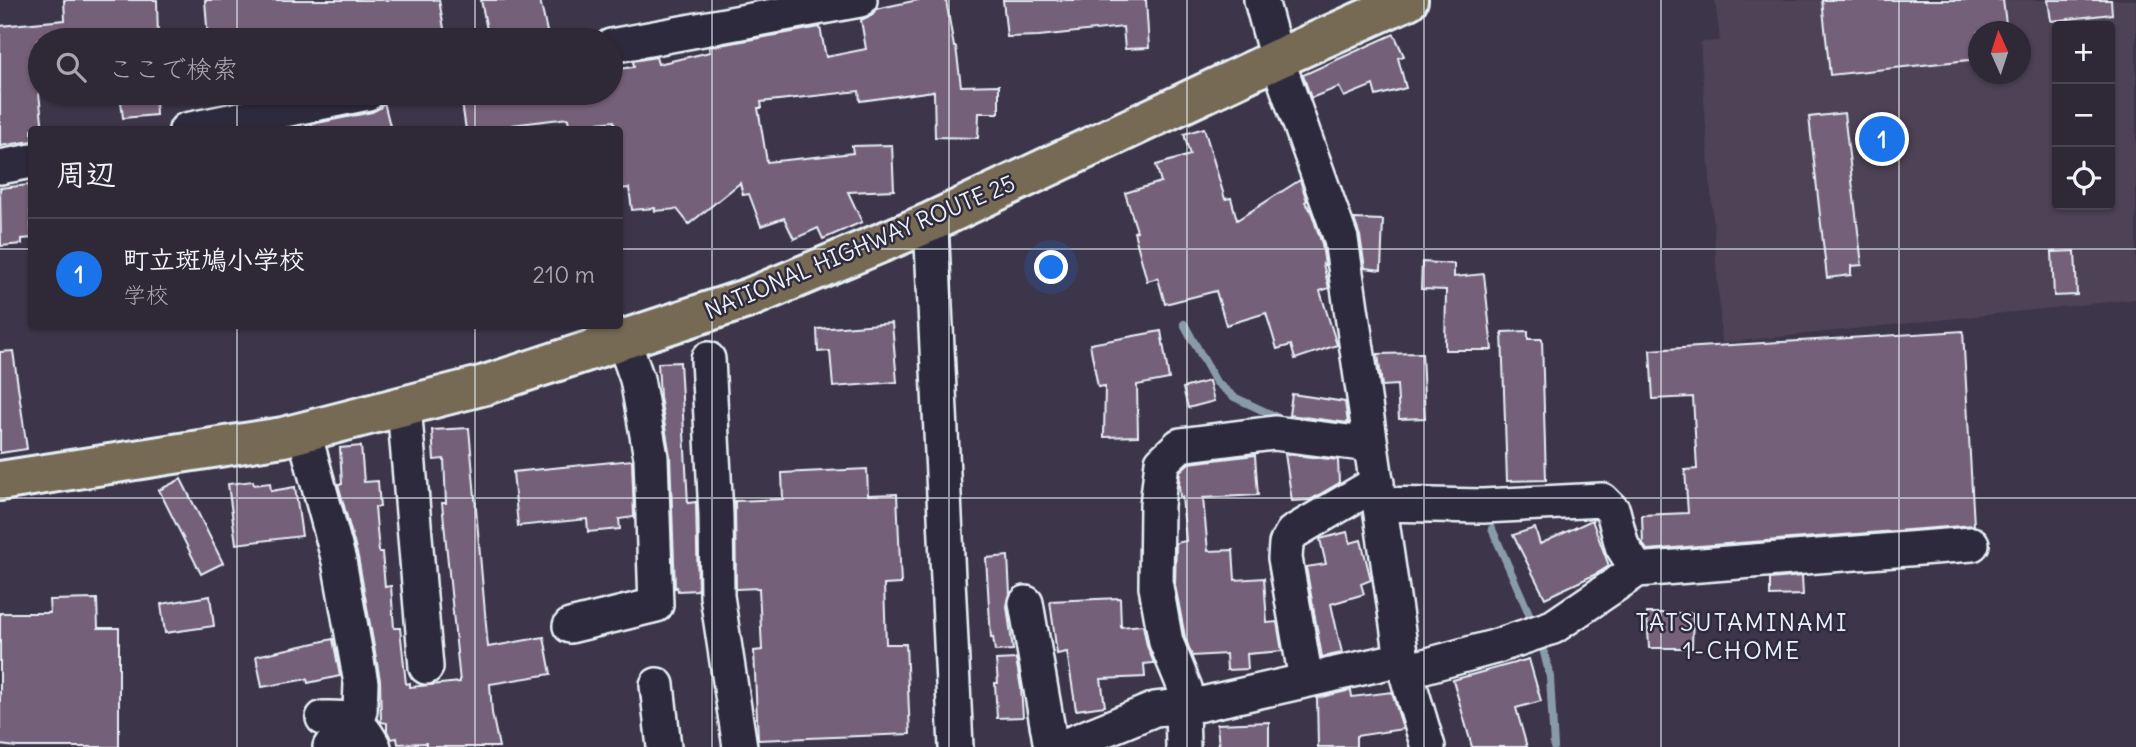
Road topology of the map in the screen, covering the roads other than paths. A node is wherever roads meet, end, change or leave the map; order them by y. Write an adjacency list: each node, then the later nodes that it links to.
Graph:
1 (860, 0): 4 (street)
2 (1261, 0): 5 (street)
3 (1408, 0): 5 (highway, NATIONAL HIGHWAY ROUTE 25)
4 (623, 45)
5 (1277, 59): 10 (highway, NATIONAL HIGHWAY ROUTE 25); 15 (street)
6 (309, 105): 7 (street)
7 (206, 126)
8 (28, 162): 9 (street)
9 (0, 167)
10 (931, 222): 11 (highway, NATIONAL HIGHWAY ROUTE 25); 30 (street)
11 (623, 340): 13 (highway, NATIONAL HIGHWAY ROUTE 25); 21 (street)
12 (708, 359): 29 (street)
13 (404, 406): 14 (highway, NATIONAL HIGHWAY ROUTE 25); 23 (street)
14 (304, 432): 16 (highway, NATIONAL HIGHWAY ROUTE 25); 27 (street)
15 (1371, 445): 17 (street); 26 (street)
16 (0, 481)
17 (1378, 494): 19 (street); 22 (street); 24 (street)
18 (1972, 544): 19 (street)
19 (1637, 570): 22 (street)
20 (1026, 603): 31 (street)
21 (570, 626)
22 (1404, 665): 24 (street); 34 (street)
23 (426, 667)
24 (1306, 680): 26 (street)
25 (657, 685): 28 (street)
26 (1182, 706): 32 (street); 33 (street)
27 (345, 733)
28 (664, 747)
29 (740, 747)
30 (956, 747)
31 (1051, 747)
32 (1062, 747)
33 (1183, 747)
34 (1428, 747)

